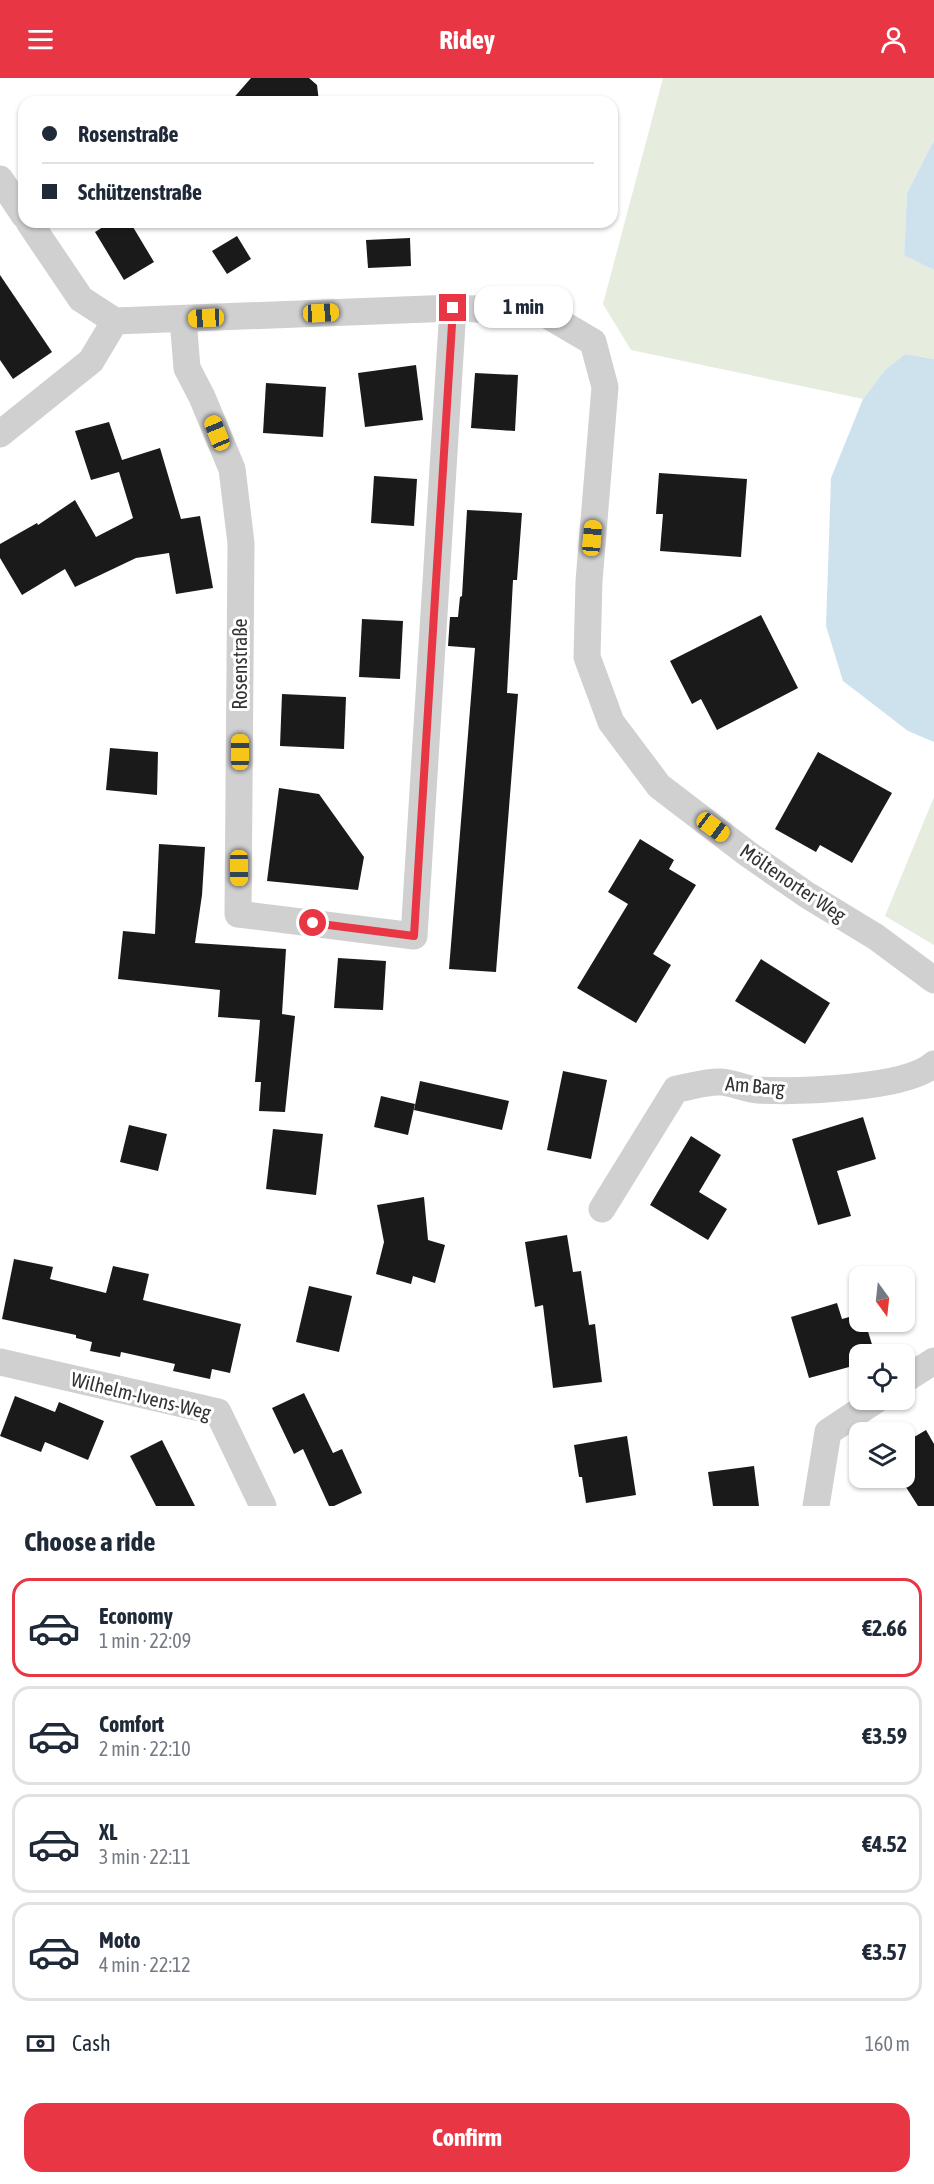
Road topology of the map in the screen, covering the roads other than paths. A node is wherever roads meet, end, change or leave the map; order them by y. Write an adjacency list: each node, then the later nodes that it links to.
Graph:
1 (0, 179): 2 (street)
2 (18, 206)
3 (33, 228): 6 (street)
4 (453, 308): 5 (street, Möltenorter Weg); 5 (street, Rosenstraße); 8 (street, Möltenorter Weg)
5 (183, 320): 6 (street, Möltenorter Weg)
6 (115, 321): 7 (street)
7 (0, 434)
8 (934, 980)
9 (934, 1064): 10 (street, Am Barg)
10 (602, 1209)
11 (934, 1361): 13 (street)
12 (0, 1362): 15 (street, Wilhelm-Ivens-Weg)
13 (915, 1373)
14 (861, 1410): 16 (street)
15 (263, 1506)
16 (816, 1506)

